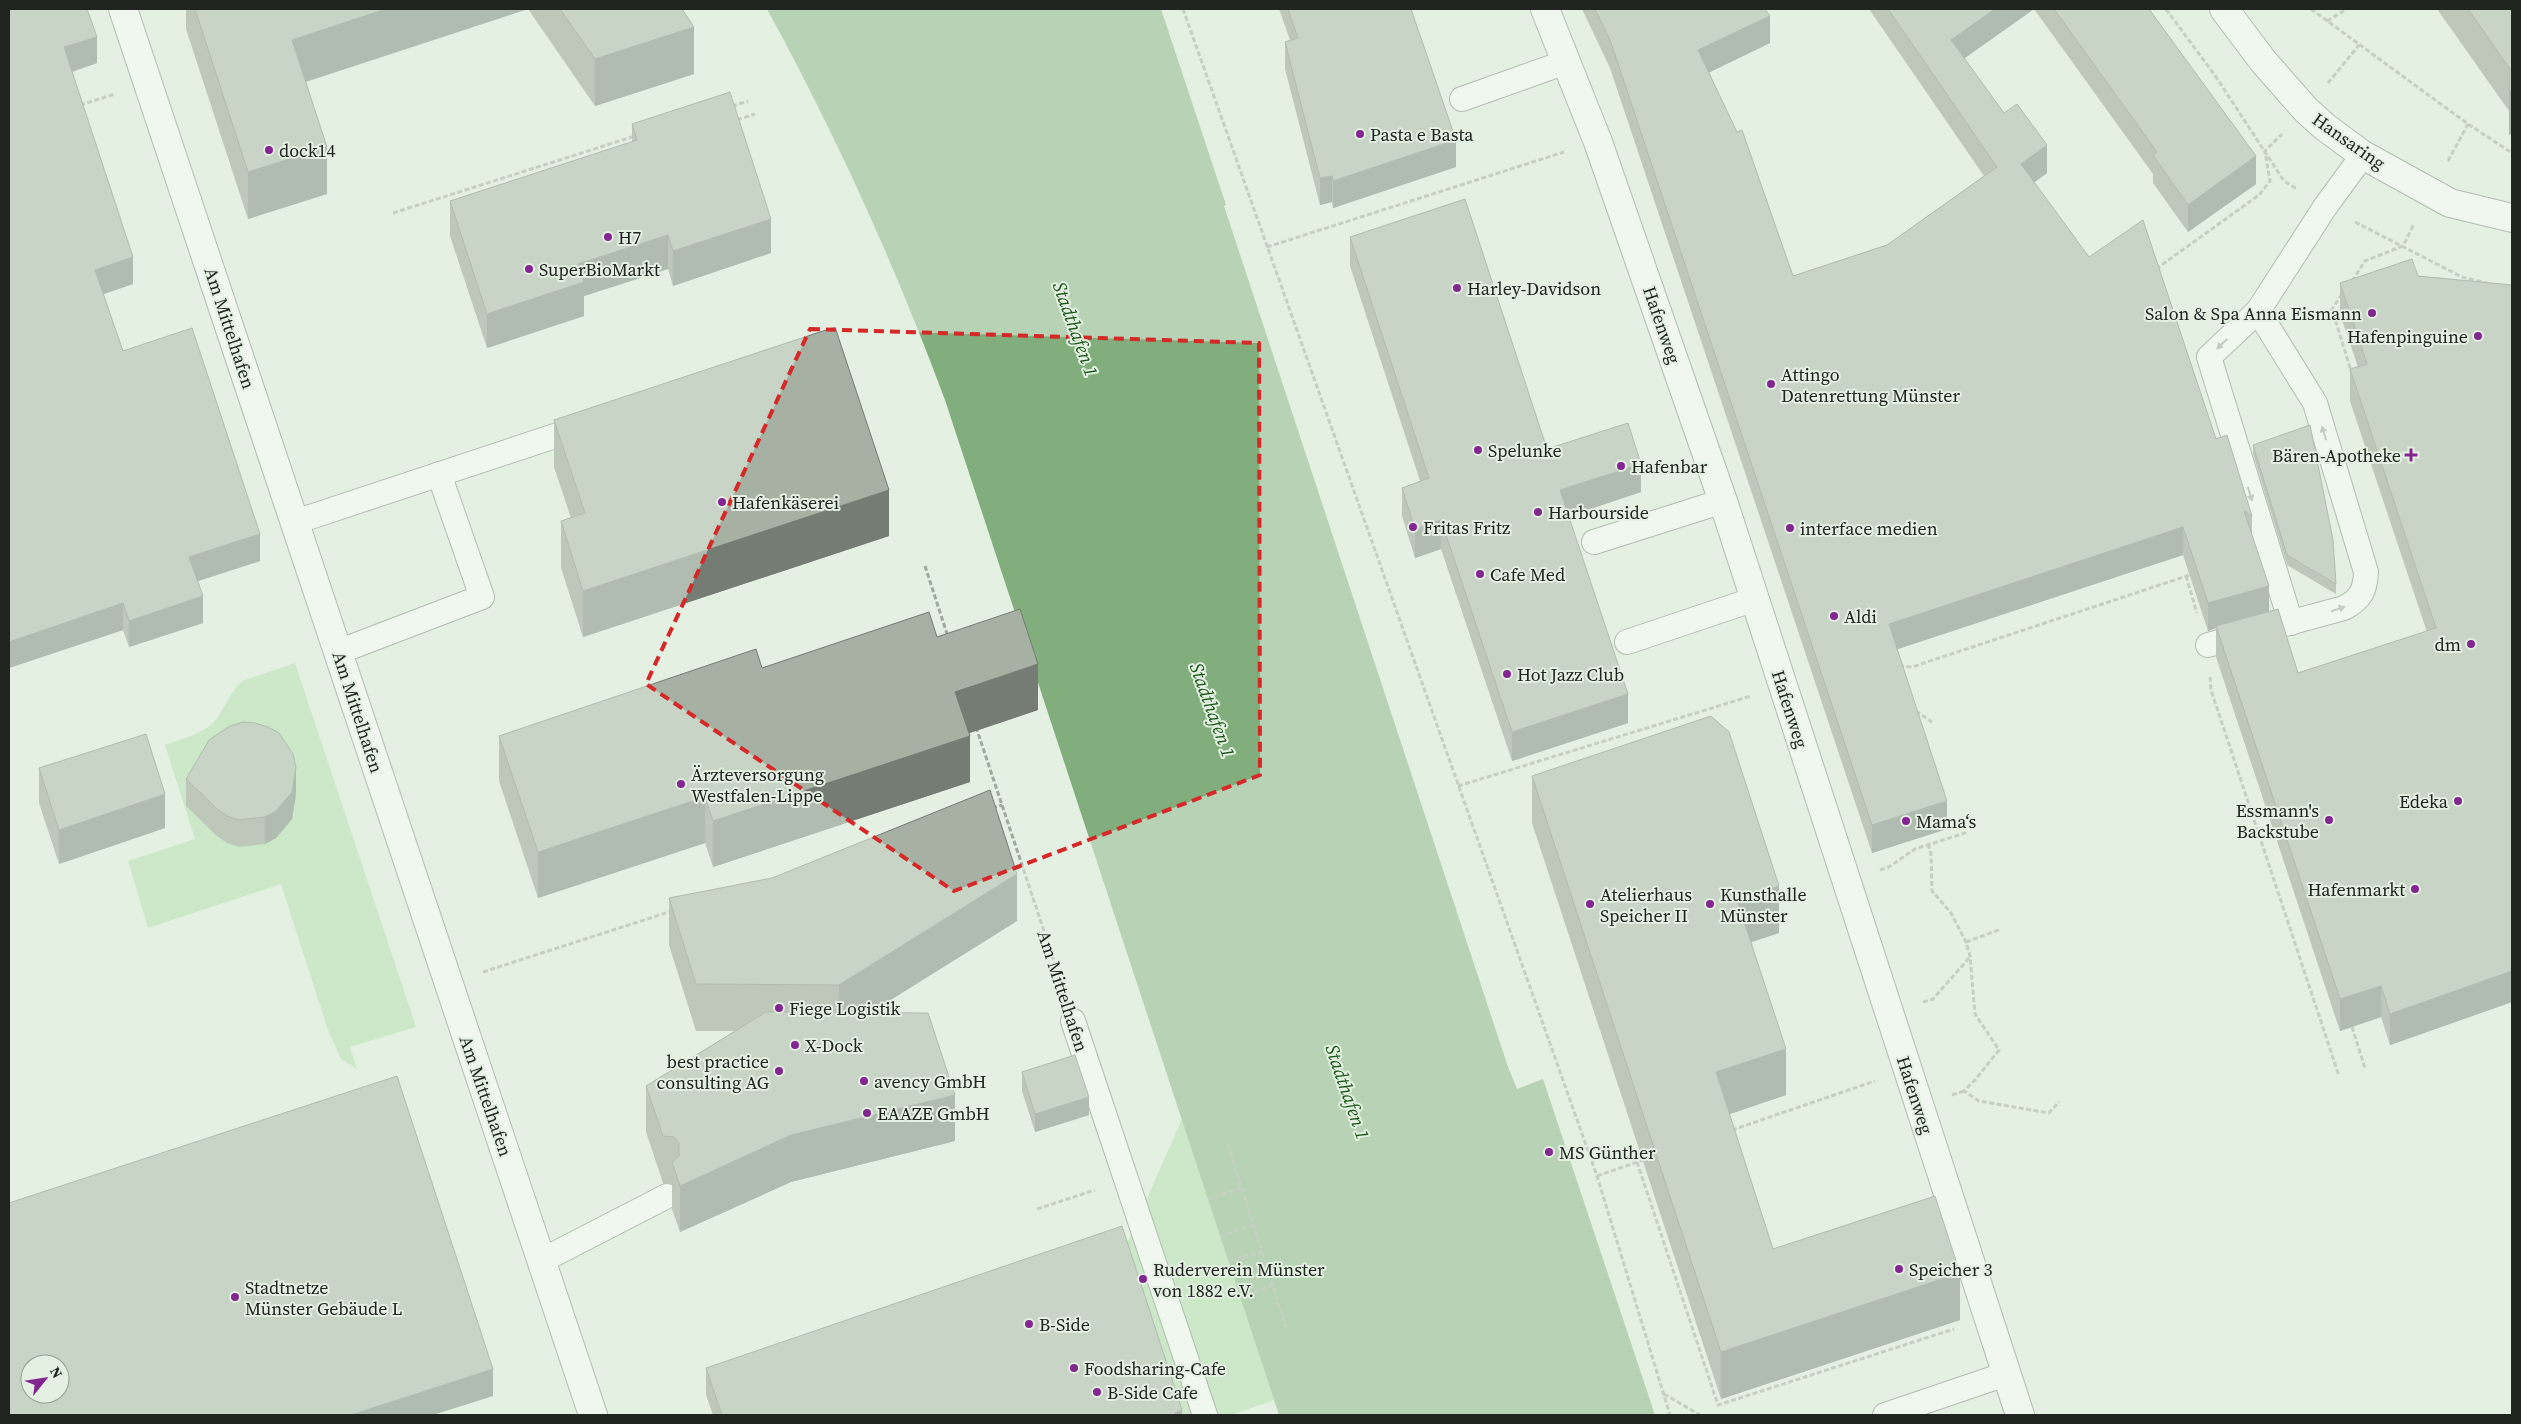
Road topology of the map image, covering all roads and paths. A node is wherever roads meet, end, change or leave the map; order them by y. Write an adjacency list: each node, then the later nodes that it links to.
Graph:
1 (123, 9): 9 (street, Am Mittelhafen)
2 (1183, 9): 24 (path)
3 (1545, 9): 8 (street, Hafenweg)
4 (2224, 9): 19 (street, Hansaring)
5 (2311, 9): 7 (path)
6 (2347, 9): 7 (path)
7 (2327, 21): 18 (path)
8 (1566, 62): 10 (lane); 17 (street, Hafenweg)
9 (148, 83): 12 (path); 29 (street, Am Mittelhafen)
10 (1462, 99)
11 (748, 101): 13 (path)
12 (75, 107)
13 (724, 108)
14 (755, 114): 15 (path)
15 (728, 123)
16 (640, 135): 20 (path)
17 (1598, 142): 24 (path); 28 (street, Hafenweg)
18 (2512, 153)
19 (2363, 155): 23 (street, Hansaring); 25 (lane)
20 (572, 156): 21 (path); 22 (path)
21 (578, 160)
22 (393, 213)
23 (2512, 218)
24 (1267, 247): 47 (path)
25 (2258, 311): 34 (lane, one-way to 34); 34 (lane, one-way to 25)
26 (607, 419): 27 (lane)
27 (439, 474): 29 (lane); 38 (lane)
28 (1723, 501): 30 (lane); 33 (street, Hafenweg)
29 (294, 522): 38 (street, Am Mittelhafen)
30 (1594, 542)
31 (925, 566): 35 (path)
32 (2202, 572): 40 (path)
33 (1755, 599): 36 (lane); 42 (street, Hafenweg)
34 (2291, 624): 37 (lane)
35 (948, 640)
36 (1626, 642)
37 (2208, 645)
38 (338, 652): 57 (street, Am Mittelhafen)
39 (1896, 660): 40 (path)
40 (1894, 666): 41 (path)
41 (1897, 672)
42 (1783, 686): 47 (path); 62 (street, Hafenweg)
43 (2211, 690): 63 (path)
44 (1910, 707): 46 (path)
45 (975, 722): 48 (path, Am Mittelhafen)
46 (1932, 722)
47 (1458, 786): 69 (path)
48 (1002, 805): 49 (path); 59 (path, Am Mittelhafen)
49 (983, 811)
50 (1968, 832): 51 (path)
51 (1928, 844): 52 (path); 55 (path)
52 (1889, 867)
53 (674, 911): 57 (path)
54 (2001, 929): 55 (path)
55 (1966, 942): 56 (path)
56 (1970, 956): 58 (path); 64 (path)
57 (449, 983): 78 (street, Am Mittelhafen)
58 (1933, 999)
59 (1073, 1020): 70 (lane, Am Mittelhafen)
60 (2352, 1027): 61 (path)
61 (2365, 1068)
62 (1906, 1070): 65 (path); 82 (street, Hafenweg)
63 (2339, 1076)
64 (2059, 1102)
65 (1728, 1131)
66 (1228, 1145): 71 (path)
67 (1653, 1157): 68 (path)
68 (1638, 1162): 69 (path); 82 (path)
69 (1596, 1176): 85 (path)
70 (1126, 1180): 74 (path); 87 (lane, Am Mittelhafen)
71 (1241, 1188): 73 (path); 75 (path)
72 (667, 1196): 78 (lane)
73 (1208, 1198)
74 (1037, 1209)
75 (1254, 1226): 76 (path); 77 (path)
76 (1220, 1236)
77 (1262, 1252): 79 (path); 80 (path)
78 (541, 1261): 86 (street, Am Mittelhafen)
79 (1228, 1261)
80 (1273, 1285): 81 (path); 83 (path)
81 (1240, 1297)
82 (1988, 1318): 84 (street, Hafenweg)
83 (1286, 1327)
84 (2006, 1374): 90 (lane); 91 (street, Hafenweg)
85 (1664, 1394): 88 (path); 89 (path)
86 (593, 1415)
87 (1205, 1415)
88 (1670, 1415)
89 (1700, 1415)
90 (1885, 1415)
91 (2020, 1415)

